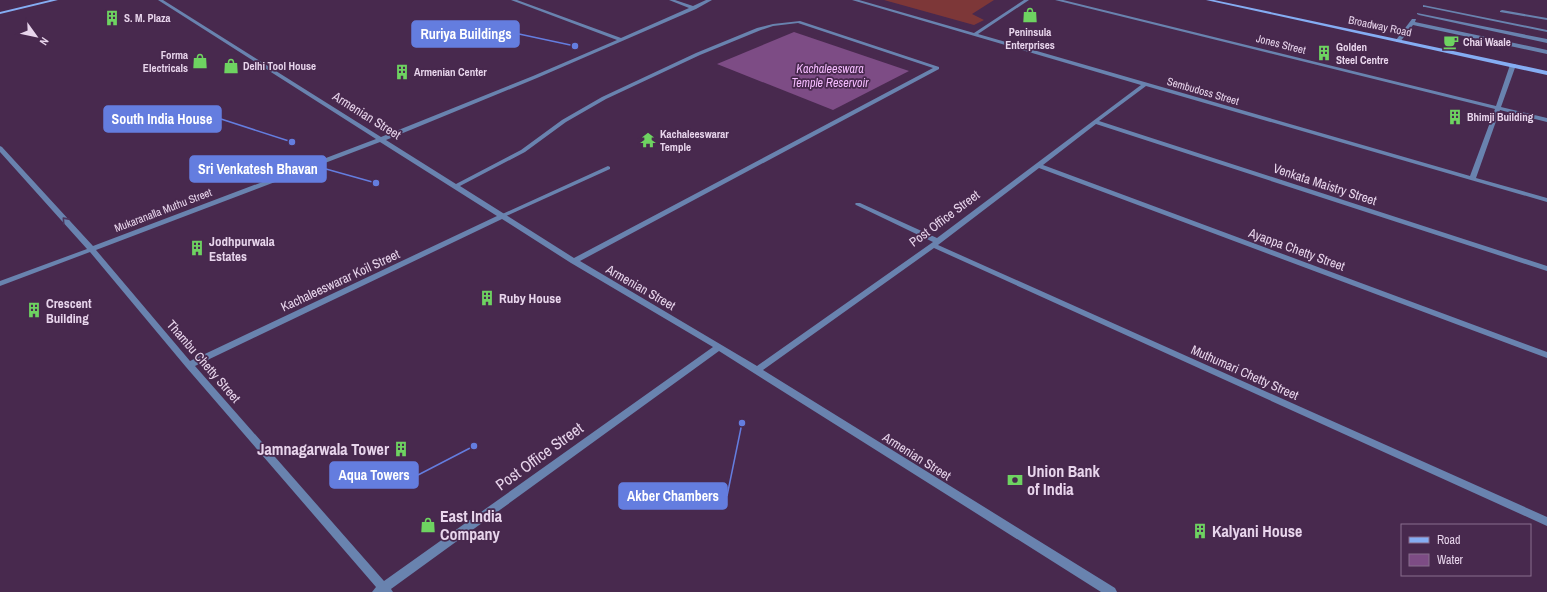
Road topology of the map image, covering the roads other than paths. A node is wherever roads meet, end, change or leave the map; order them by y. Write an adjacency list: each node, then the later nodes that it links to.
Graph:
1 (56, 0): 14 (main road)
2 (160, 0): 30 (street, Armenian Street)
3 (513, 0): 20 (street)
4 (671, 0): 12 (street)
5 (710, 0): 12 (street, Mukaranalla Muthu Street)
6 (854, 0): 19 (street, Sembudoss Street)
7 (1027, 0): 19 (street)
8 (1058, 0): 27 (street, Jones Street)
9 (1208, 0): 21 (main road, Broadway Road)
10 (1429, 1): 11 (street)
11 (1425, 6): 15 (street); 18 (street)
12 (694, 8): 20 (street, Mukaranalla Muthu Street)
13 (1502, 11): 16 (street)
14 (0, 13)
15 (1419, 14): 17 (street); 22 (street)
16 (1547, 19)
17 (1412, 23): 21 (street); 23 (street)
18 (1547, 30)
19 (974, 35): 26 (street, Sembudoss Street)
20 (621, 40): 30 (street, Mukaranalla Muthu Street)
21 (1398, 41): 24 (main road, Broadway Road)
22 (1547, 41)
23 (1547, 52)
24 (1513, 65): 25 (main road, Broadway Road); 27 (street)
25 (1547, 73)
26 (1145, 84): 29 (street, Post Office Street); 34 (street, Sembudoss Street)
27 (1498, 108): 28 (street, Jones Street); 34 (street)
28 (1547, 120)
29 (1095, 122): 32 (street, Post Office Street); 42 (street, Venkata Maistry Street)
30 (381, 138): 35 (street, Armenian Street); 40 (street, Mukaranalla Muthu Street)
31 (0, 148): 40 (street, Thambu Chetty Street, one-way to 31)
32 (1038, 165): 39 (street, Post Office Street); 45 (street, Ayappa Chetty Street)
33 (608, 168): 38 (street, Kachaleeswarar Koil Street)
34 (1473, 178): 36 (street, Sembudoss Street)
35 (456, 186): 38 (street, Armenian Street); 41 (street)
36 (1547, 200)
37 (858, 204): 39 (street, Muthumari Chetty Street)
38 (502, 216): 41 (street, Armenian Street); 46 (street, Kachaleeswarar Koil Street)
39 (935, 243): 47 (street, Post Office Street); 48 (street, Muthumari Chetty Street)
40 (91, 249): 43 (street, Mukaranalla Muthu Street); 46 (street, Thambu Chetty Street)
41 (574, 261): 44 (street, Armenian Street)
42 (1547, 269)
43 (0, 284)
44 (719, 347): 47 (street, Armenian Street); 49 (street, Post Office Street)
45 (1547, 355)
46 (189, 365): 49 (street, Thambu Chetty Street)
47 (757, 370): 50 (street, Armenian Street)
48 (1547, 522)
49 (383, 591)
50 (1111, 592)

